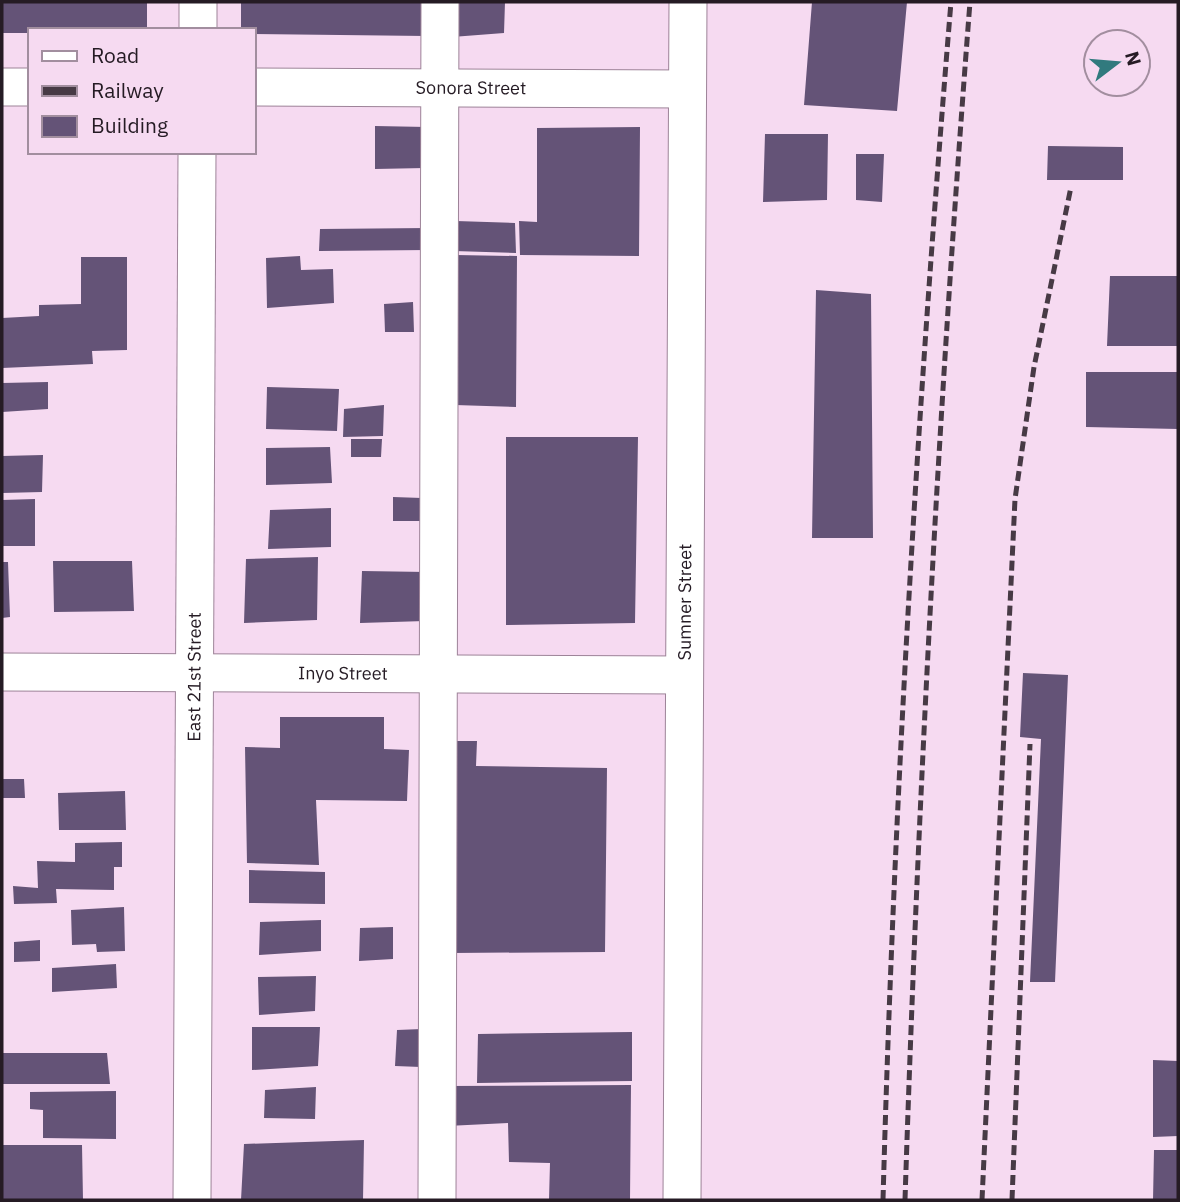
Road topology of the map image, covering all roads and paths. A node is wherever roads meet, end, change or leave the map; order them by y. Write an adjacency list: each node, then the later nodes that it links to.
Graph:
1 (198, 2): 4 (street)
2 (440, 2): 8 (street)
3 (688, 2): 9 (street, Sumner Street)
4 (198, 28)
5 (2, 87): 6 (street)
6 (28, 87)
7 (256, 87): 8 (street, Sonora Street)
8 (439, 88): 9 (street, Sonora Street); 13 (street)
9 (687, 89): 14 (street, Sumner Street)
10 (197, 154): 12 (street, East 21st Street)
11 (2, 672): 12 (street, Inyo Street)
12 (195, 673): 13 (street, Inyo Street); 15 (street, East 21st Street)
13 (440, 674): 14 (street, Inyo Street); 16 (street)
14 (684, 675): 17 (street, Sumner Street)
15 (192, 1200)
16 (437, 1200)
17 (682, 1200)

